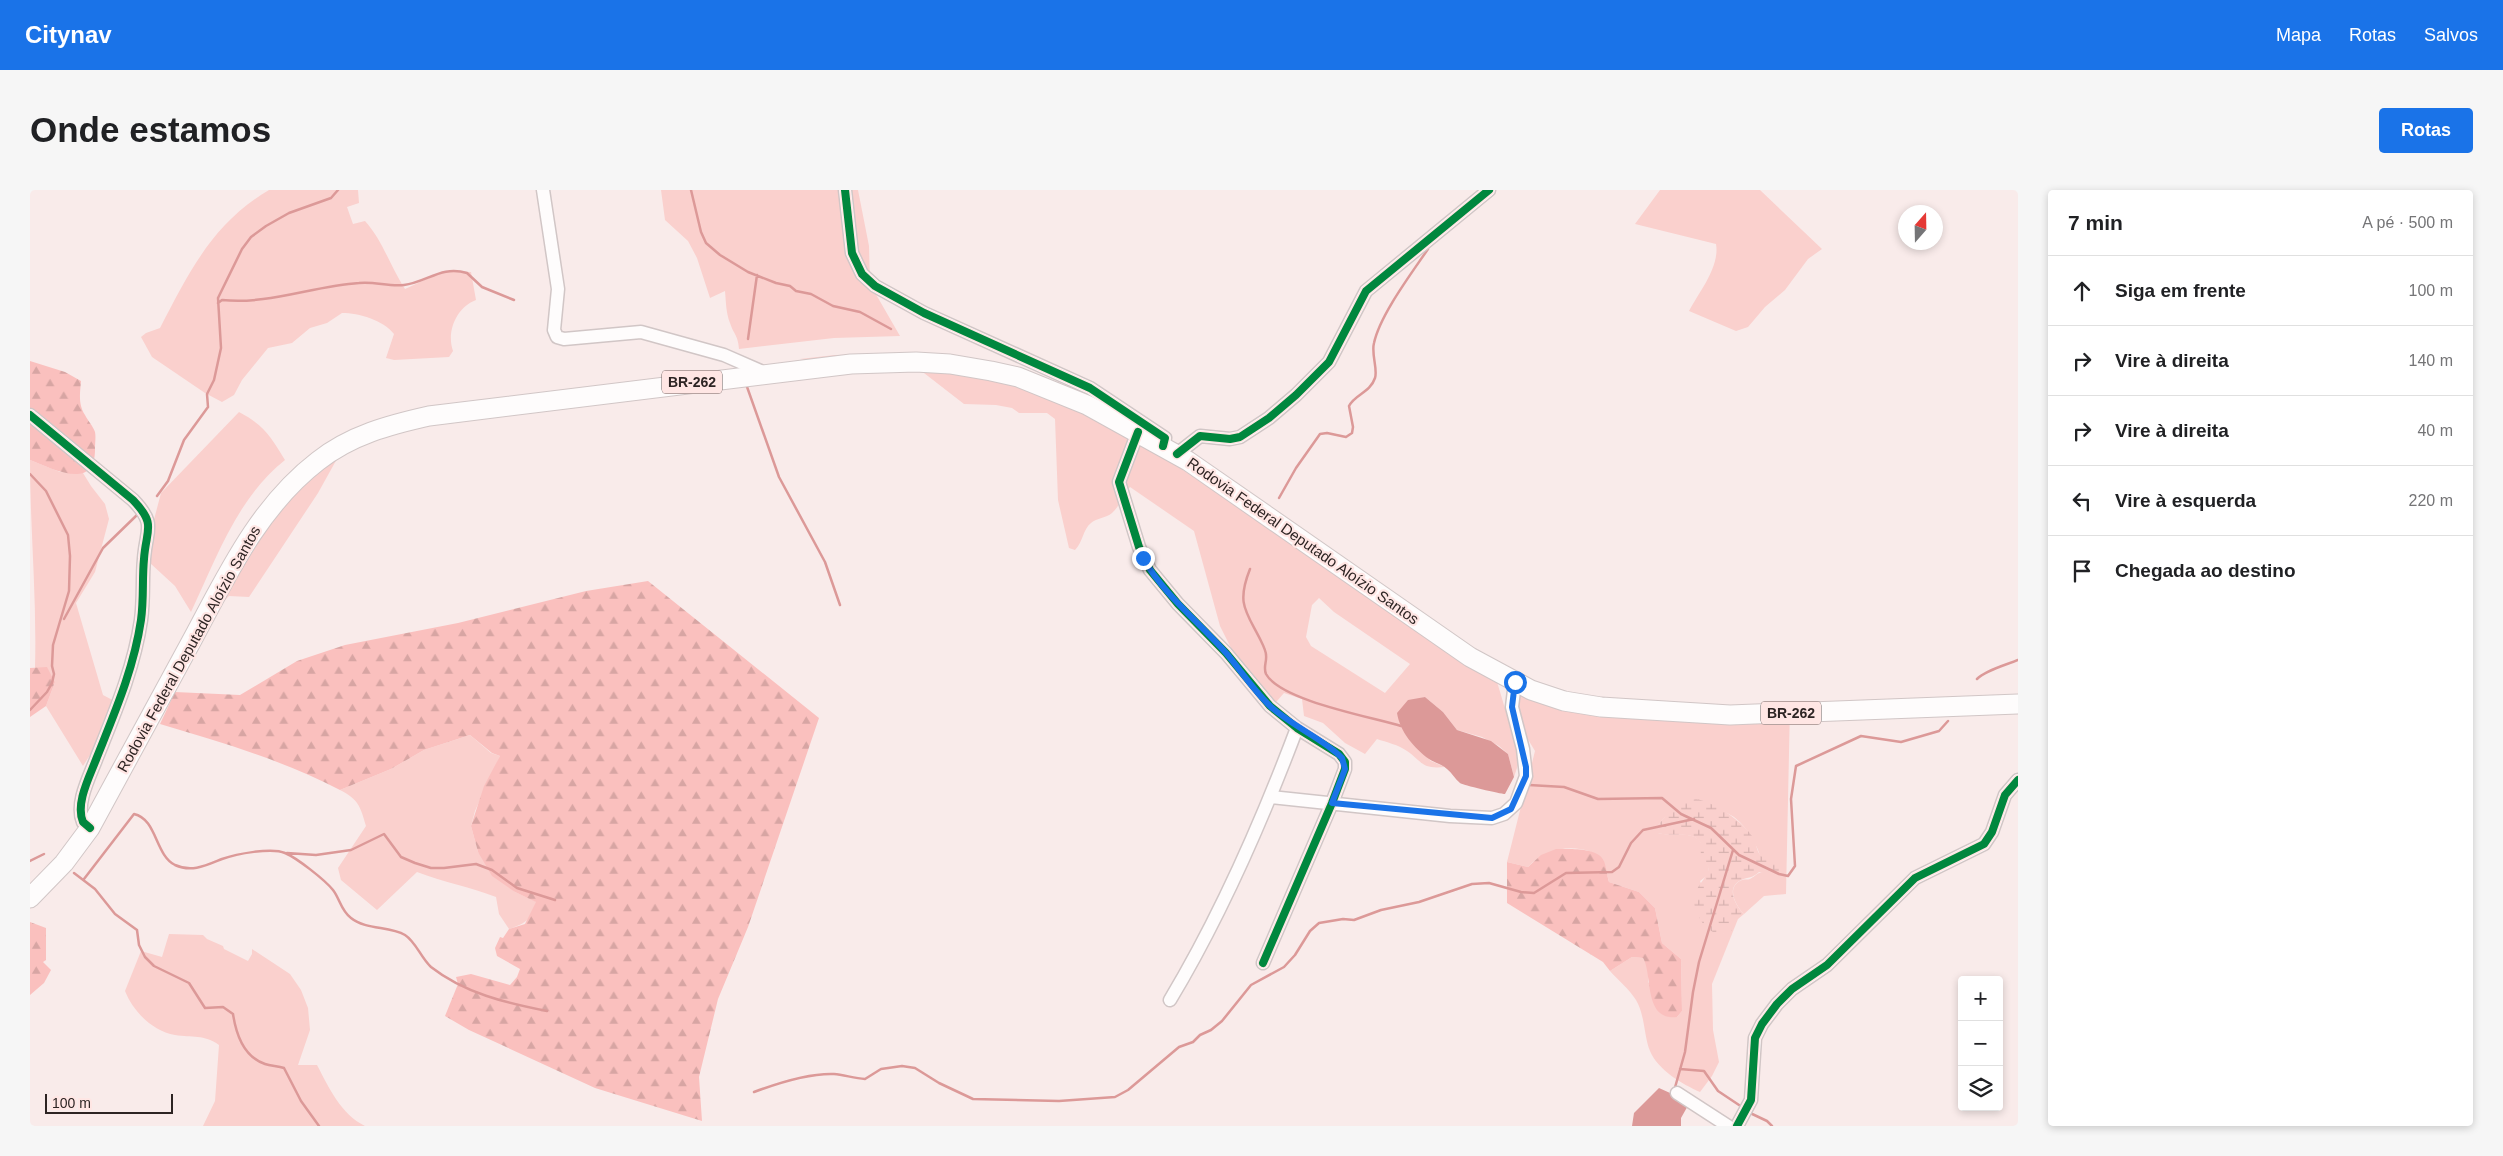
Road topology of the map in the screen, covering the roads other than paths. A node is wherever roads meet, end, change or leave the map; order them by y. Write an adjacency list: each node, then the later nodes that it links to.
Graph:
1 (544, 190): 4 (street)
2 (845, 190): 6 (street)
3 (1489, 190): 6 (street)
4 (765, 373): 6 (highway, Rodovia Federal Deputado Aloízio Santos / BR-262); 13 (highway, Rodovia Federal Deputado Aloízio Santos / BR-262)
5 (30, 415): 13 (street)
6 (1155, 440): 7 (highway, Rodovia Federal Deputado Aloízio Santos / BR-262); 9 (street)
7 (1515, 682): 8 (highway, Rodovia Federal Deputado Aloízio Santos / BR-262); 12 (street)
8 (2018, 704)
9 (1297, 728): 11 (street); 12 (street)
10 (2018, 780): 19 (street)
11 (1271, 797): 12 (street); 16 (street)
12 (1332, 803): 15 (street)
13 (90, 828): 14 (highway, Rodovia Federal Deputado Aloízio Santos / BR-262)
14 (30, 898)
15 (1263, 963)
16 (1170, 1000)
17 (1677, 1093): 18 (street)
18 (1728, 1126)
19 (1737, 1126)

